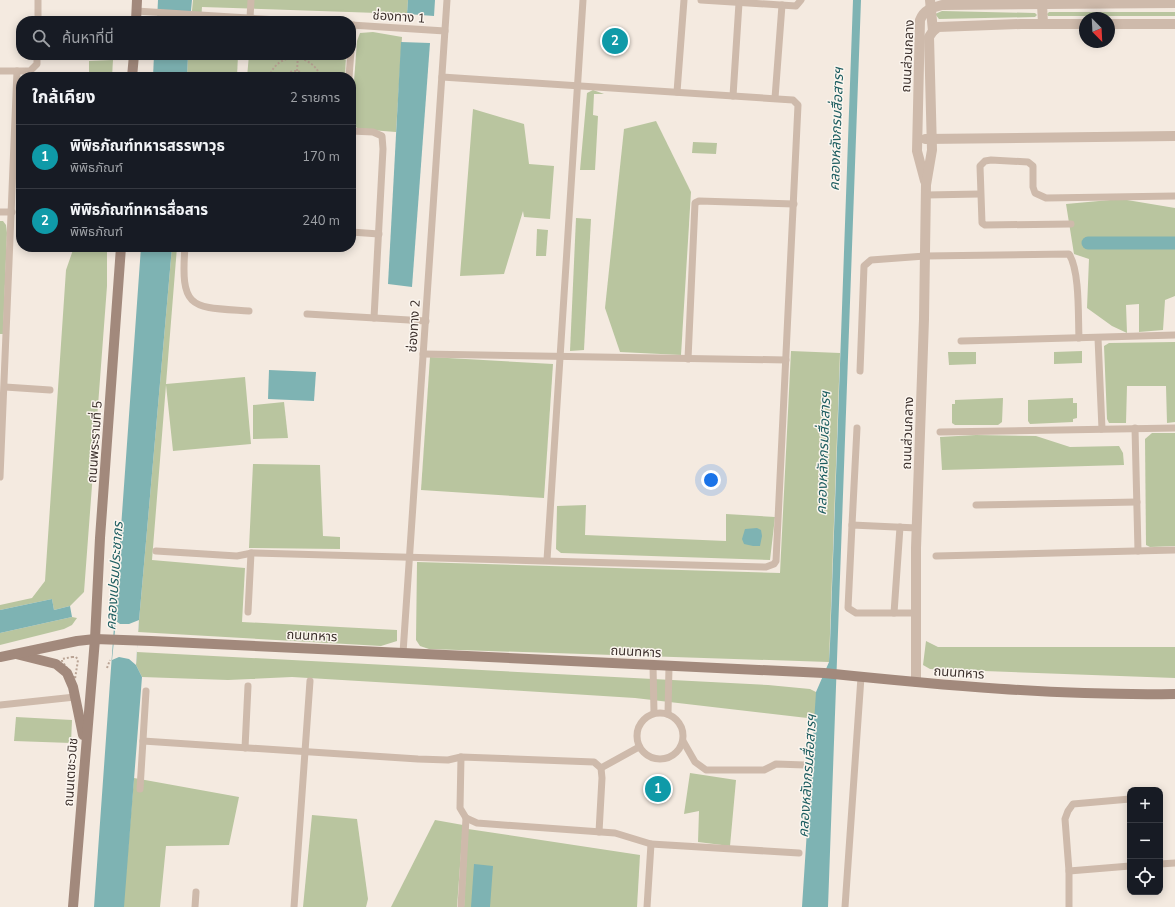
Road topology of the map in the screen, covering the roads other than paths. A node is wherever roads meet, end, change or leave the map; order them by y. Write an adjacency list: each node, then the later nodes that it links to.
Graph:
1 (38, 0): 15 (lane)
2 (137, 0): 16 (main road)
3 (251, 0): 18 (lane)
4 (447, 0): 24 (lane, ช่องทาง 2)
5 (583, 0): 34 (lane)
6 (684, 0): 35 (lane)
7 (701, 0): 8 (lane)
8 (715, 0): 10 (lane)
9 (801, 0): 14 (lane)
10 (739, 3): 14 (lane); 36 (lane)
11 (1175, 3): 13 (street, ถนนส่วนกลาง)
12 (930, 4): 13 (street, ถนนส่วนกลาง); 25 (street); 42 (street, ถนนส่วนกลาง)
13 (1042, 4): 19 (street)
14 (782, 5): 37 (lane)
15 (38, 16)
16 (136, 16): 17 (lane)
17 (214, 16)
18 (250, 16)
19 (1043, 24): 20 (street, ถนนส่วนกลาง); 25 (street, ถนนส่วนกลาง)
20 (1079, 24)
21 (1115, 24): 22 (street)
22 (1175, 24)
23 (356, 25): 24 (lane, ช่องทาง 1)
24 (445, 31): 33 (lane, ช่องทาง 2)
25 (933, 31): 41 (street, ถนนส่วนกลาง)
26 (37, 60): 30 (lane)
27 (134, 60): 31 (main road)
28 (350, 60): 32 (lane)
29 (0, 71): 30 (lane)
30 (17, 71)
31 (132, 72)
32 (349, 72)
33 (442, 77): 34 (lane); 58 (lane, ช่องทาง 2)
34 (578, 86): 35 (lane); 65 (lane)
35 (678, 92): 36 (lane)
36 (733, 96): 37 (lane)
37 (775, 98): 46 (lane)
38 (16, 99): 48 (lane)
39 (356, 131): 51 (lane)
40 (1175, 136): 41 (street)
41 (932, 138): 42 (street); 43 (street, ถนนส่วนกลาง)
42 (918, 139): 43 (street, ถนนส่วนกลาง)
43 (926, 190): 44 (lane); 54 (street, ถนนส่วนกลาง)
44 (980, 194): 45 (lane); 49 (lane)
45 (1175, 196)
46 (794, 204): 66 (lane); 67 (lane)
47 (0, 212): 48 (lane)
48 (12, 212): 63 (lane)
49 (1071, 224)
50 (356, 232): 51 (lane)
51 (379, 234): 57 (lane)
52 (121, 252): 92 (main road, ถนนพระรามที่ 5)
53 (185, 252): 55 (lane)
54 (925, 256): 60 (lane); 68 (lane); 81 (street, ถนนส่วนกลาง)
55 (249, 311)
56 (307, 314): 57 (lane)
57 (374, 318): 58 (lane)
58 (426, 321): 64 (lane, ช่องทาง 2)
59 (1175, 335): 61 (lane)
60 (1079, 338): 61 (lane); 62 (lane)
61 (1098, 338): 74 (lane)
62 (961, 341)
63 (3, 349): 69 (lane)
64 (424, 354): 65 (lane); 86 (lane, ช่องทาง 2)
65 (560, 356): 66 (lane); 88 (lane)
66 (688, 359): 67 (lane)
67 (786, 360): 88 (lane)
68 (860, 371)
69 (3, 390): 70 (lane); 76 (lane)
70 (50, 390)
71 (857, 428): 79 (lane)
72 (1135, 428): 73 (lane); 74 (lane); 77 (lane)
73 (1175, 428)
74 (1102, 429): 75 (lane)
75 (940, 432)
76 (0, 477)
77 (1137, 502): 78 (lane); 84 (lane)
78 (976, 504)
79 (852, 525): 80 (lane); 90 (lane)
80 (900, 527): 81 (lane); 90 (lane)
81 (917, 528): 91 (street, ถนนส่วนกลาง)
82 (1175, 550): 84 (lane)
83 (156, 551): 85 (lane)
84 (1138, 551): 87 (lane)
85 (251, 553): 86 (lane); 89 (lane)
86 (410, 556): 88 (lane); 93 (lane, ช่องทาง 2)
87 (936, 556)
88 (547, 560)
89 (248, 612)
90 (894, 613): 91 (lane)
91 (916, 613): 100 (street, ถนนส่วนกลาง)
92 (95, 639): 93 (main road, ถนนทหาร); 94 (main road, ถนนทหาร); 110 (main road, ถนนเตชะวนิช)
93 (403, 653): 96 (main road, ถนนทหาร)
94 (14, 654): 95 (main road, ถนนทหาร); 104 (main road)
95 (0, 657)
96 (653, 665): 97 (main road, ถนนทหาร); 106 (lane)
97 (669, 666): 98 (main road, ถนนทหาร); 107 (lane)
98 (861, 677): 100 (main road, ถนนทหาร); 133 (lane)
99 (310, 681): 113 (lane)
100 (916, 682): 103 (main road, ถนนทหาร)
101 (248, 686): 111 (lane)
102 (146, 691): 108 (lane)
103 (1175, 694)
104 (75, 697): 105 (lane); 110 (main road)
105 (0, 705)
106 (654, 713): 107 (lane); 112 (lane)
107 (668, 714): 109 (lane)
108 (144, 741): 111 (lane); 117 (lane)
109 (683, 741): 112 (lane); 115 (lane)
110 (85, 745): 128 (main road, ถนนเตชะวนิช)
111 (245, 748): 113 (lane)
112 (639, 748): 116 (lane)
113 (305, 752): 114 (lane); 130 (lane)
114 (461, 757): 116 (lane); 119 (lane)
115 (805, 765)
116 (601, 768): 120 (lane)
117 (140, 789)
118 (1127, 799): 126 (lane)
119 (466, 818): 120 (lane); 131 (lane)
120 (599, 832): 121 (lane)
121 (651, 844): 122 (lane); 132 (lane)
122 (799, 853)
123 (1175, 863): 124 (lane)
124 (1163, 864)
125 (1127, 866): 126 (lane)
126 (1069, 871): 134 (lane)
127 (196, 892): 129 (lane)
128 (73, 907)
129 (195, 907)
130 (294, 907)
131 (461, 907)
132 (647, 907)
133 (845, 907)
134 (1069, 907)

